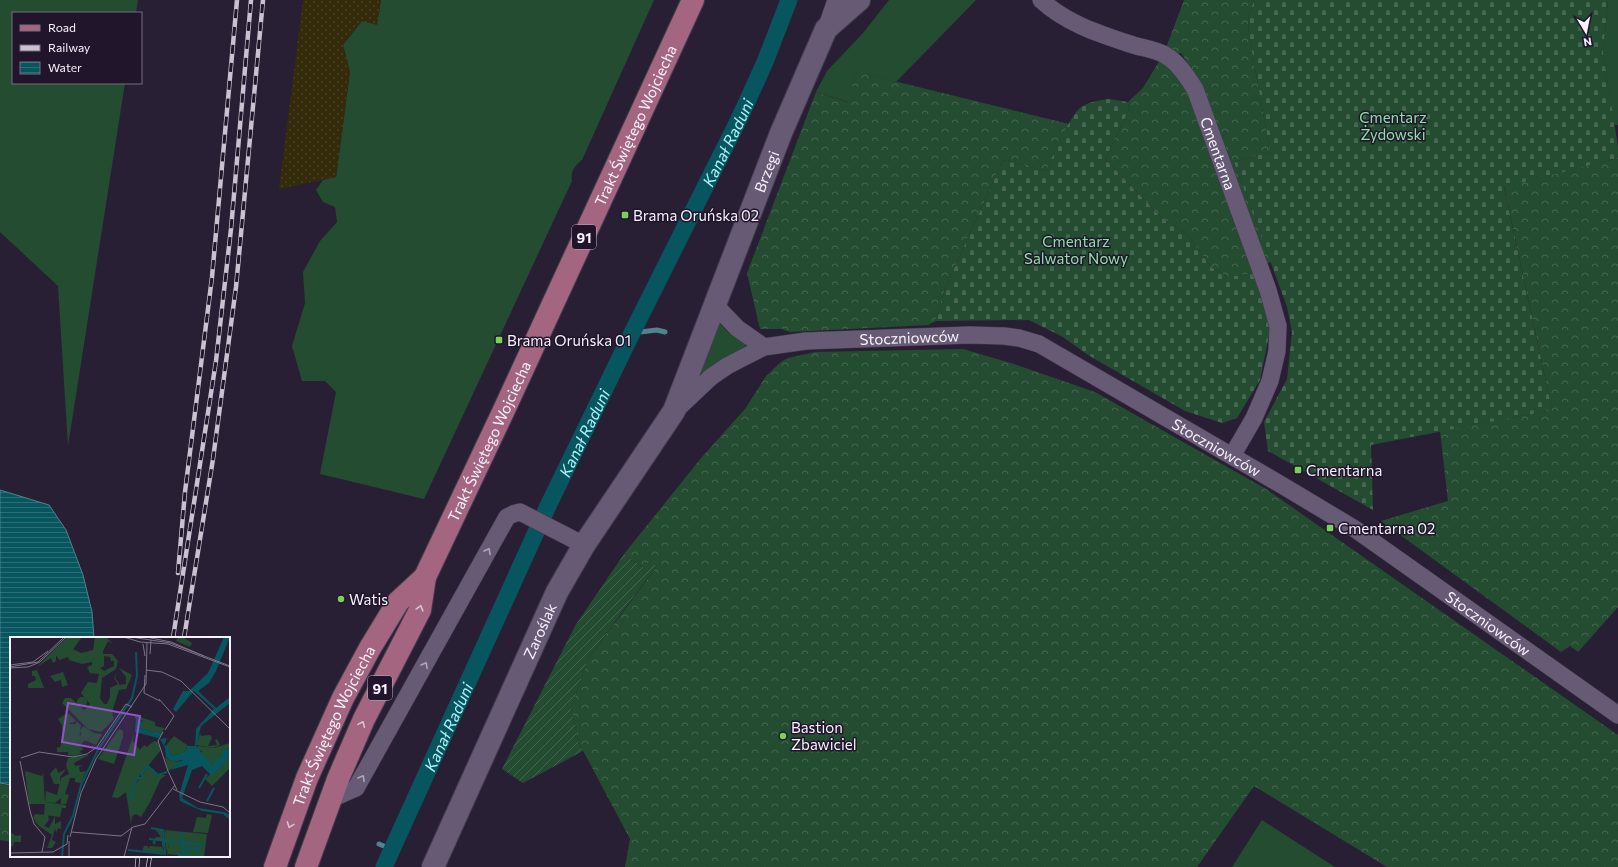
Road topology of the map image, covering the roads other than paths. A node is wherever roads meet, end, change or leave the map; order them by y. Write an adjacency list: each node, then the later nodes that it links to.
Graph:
1 (693, 0): 11 (main road, Trakt Świętego Wojciecha / 91)
2 (836, 0): 5 (street, Brzegi)
3 (859, 0): 5 (street)
4 (1041, 0): 9 (street, Cmentarna)
5 (826, 29): 6 (street, Brzegi)
6 (715, 305): 7 (street); 8 (street, Brzegi)
7 (764, 347): 8 (street, Stoczniowców); 9 (street, Stoczniowców)
8 (674, 411): 10 (street, Zaroślak)
9 (1232, 456): 12 (street, Stoczniowców)
10 (584, 545): 13 (street, Trakt Świętego Wojciecha, one-way to 10); 16 (street, Zaroślak)
11 (425, 577): 13 (main road, Trakt Świętego Wojciecha / 91, one-way to 11); 14 (main road, Trakt Świętego Wojciecha, one-way to 14)
12 (1618, 715)
13 (331, 799): 15 (main road, Trakt Świętego Wojciecha / 91)
14 (275, 867)
15 (306, 867)
16 (433, 867)

